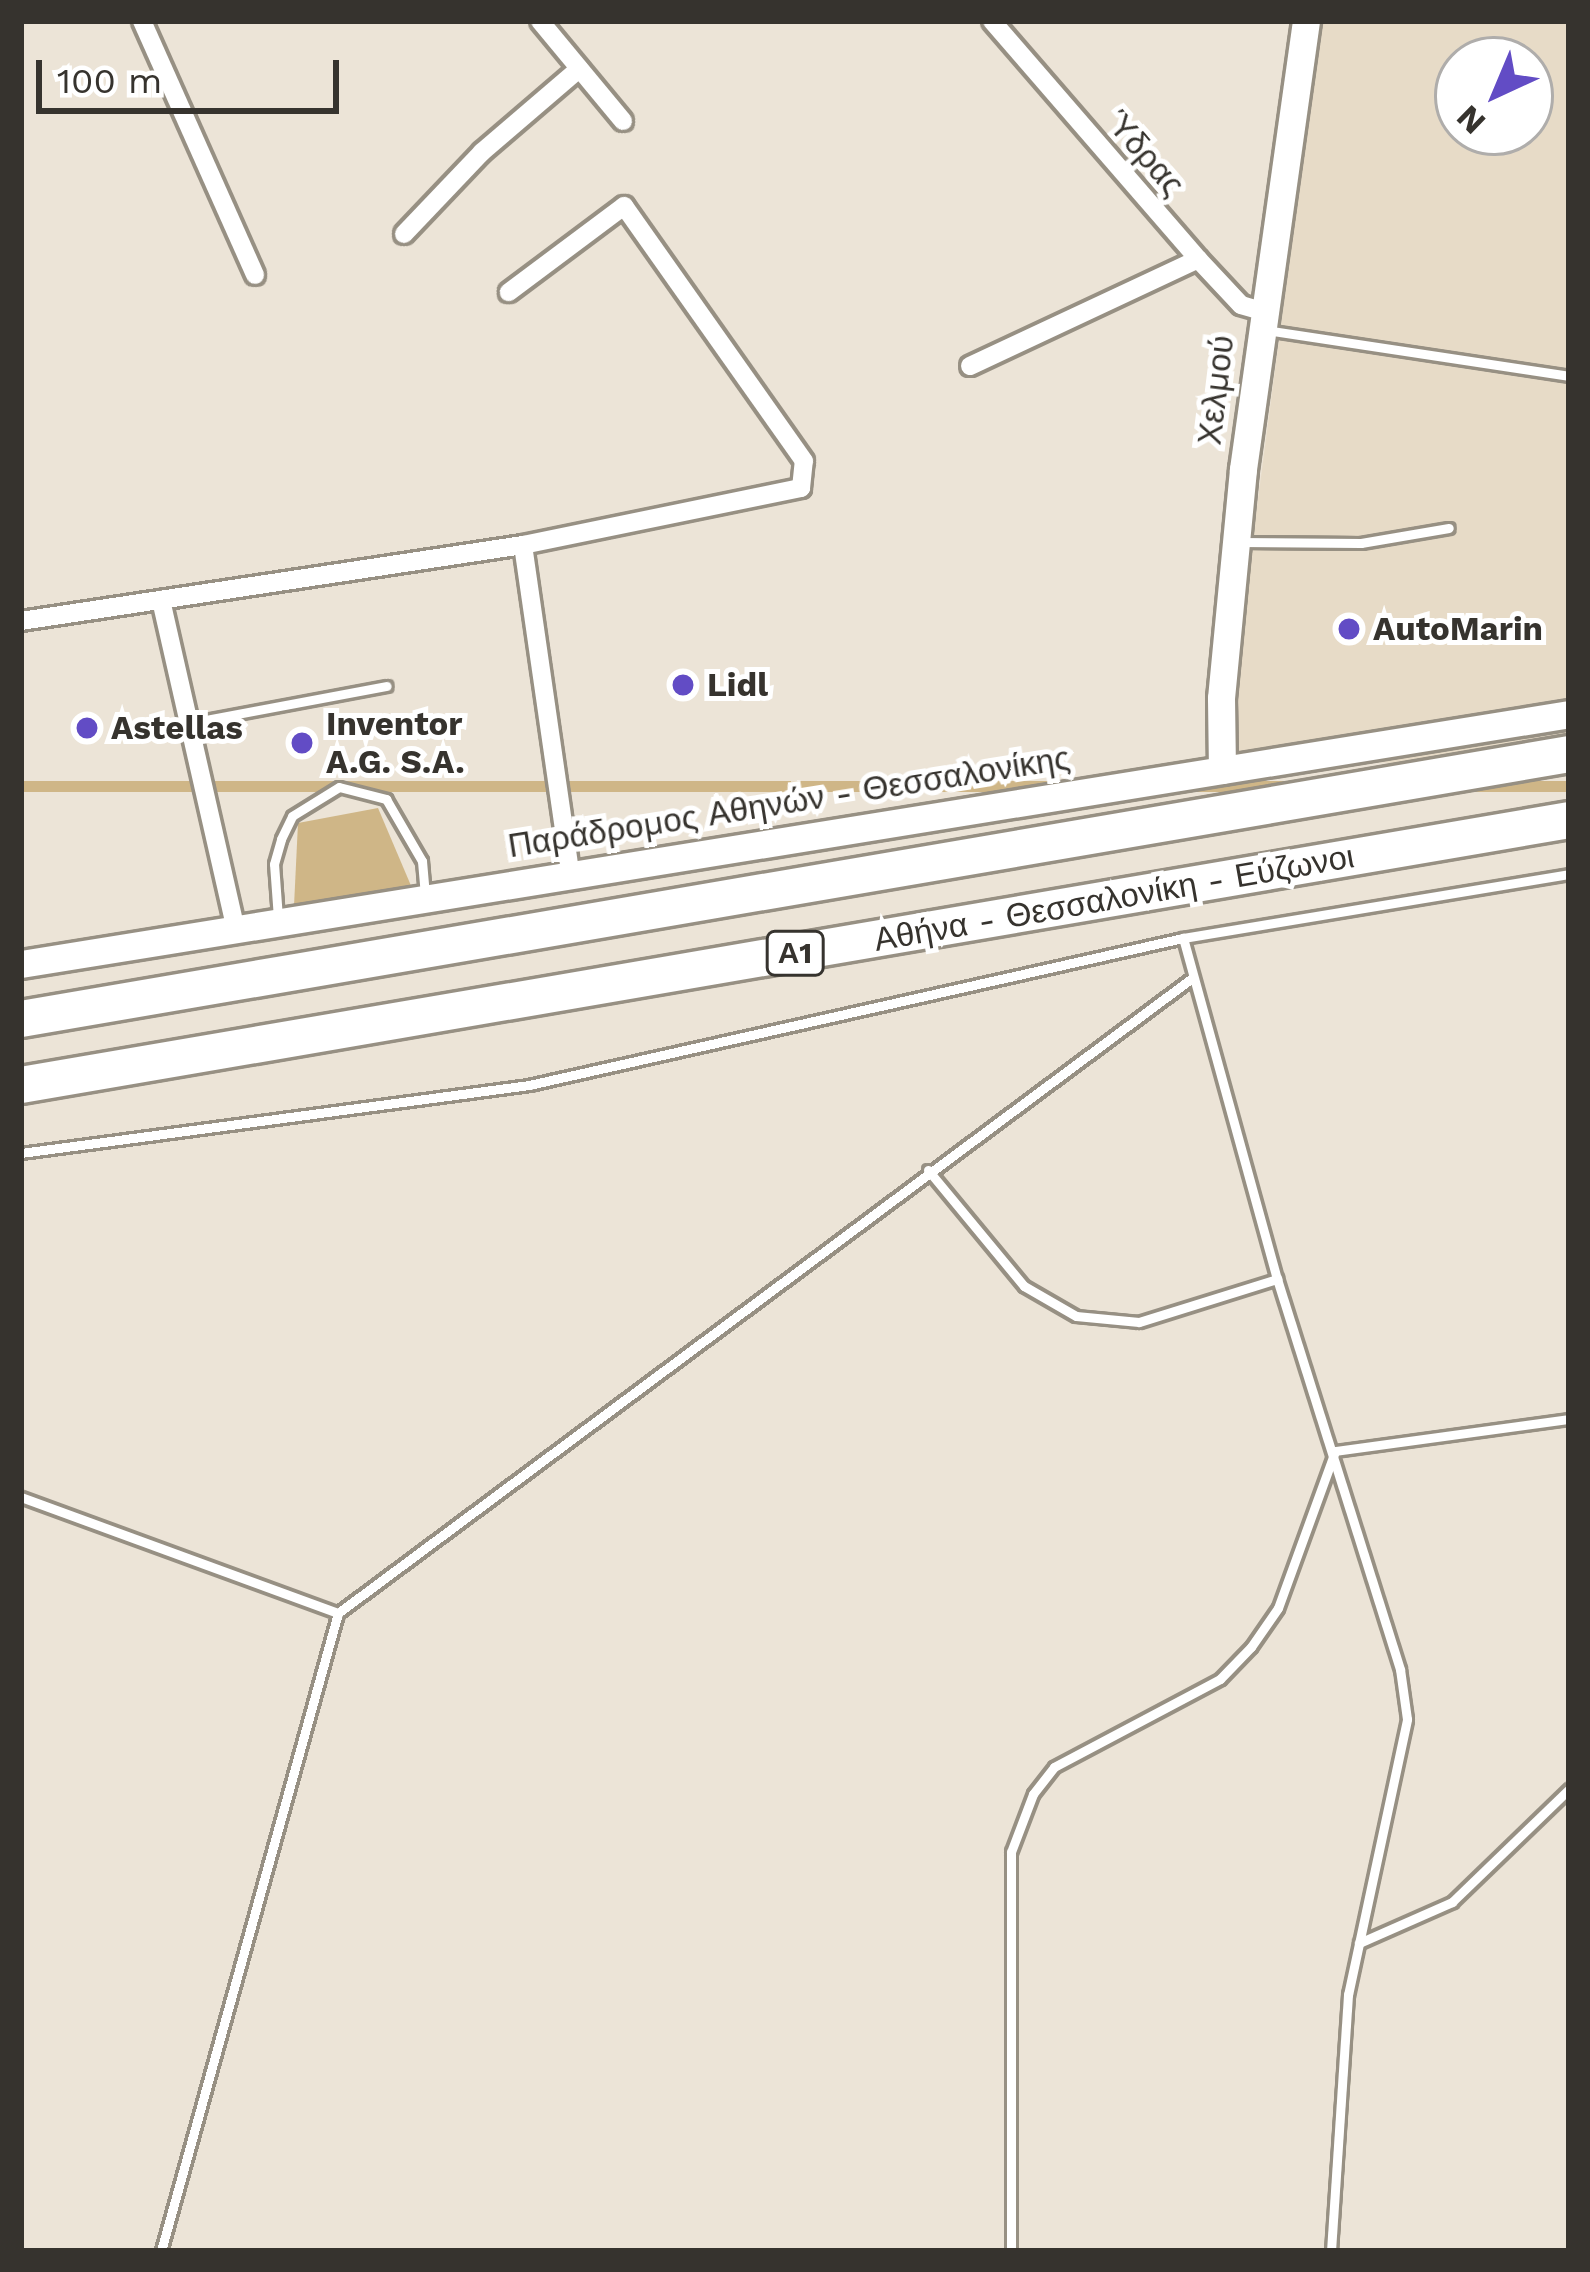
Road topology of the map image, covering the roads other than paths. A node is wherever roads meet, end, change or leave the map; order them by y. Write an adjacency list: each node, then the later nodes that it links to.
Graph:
1 (142, 21): 9 (street)
2 (540, 21): 5 (street)
3 (992, 21): 8 (street, Ύδρας)
4 (1306, 21): 11 (main road, Χελμού)
5 (579, 69): 6 (street); 7 (street)
6 (623, 121)
7 (404, 234)
8 (1198, 259): 11 (street, Ύδρας); 12 (street)
9 (254, 275)
10 (508, 292): 16 (street)
11 (1261, 320): 13 (lane); 15 (main road, Χελμού)
12 (970, 366)
13 (1569, 376)
14 (1449, 528): 15 (lane)
15 (1235, 542): 23 (main road, Χελμού)
16 (523, 544): 17 (street); 25 (street)
17 (161, 600): 18 (street); 21 (street)
18 (21, 621)
19 (387, 686): 21 (lane)
20 (1569, 714): 23 (main road, Παράδρομος Αθηνών - Θεσσαλονίκης)
21 (189, 723): 29 (street)
22 (1569, 754): 33 (highway, Αθήνα - Θεσσαλονίκη - Εύζωνοι / Α1)
23 (1222, 770): 25 (main road, Παράδρομος Αθηνών - Θεσσαλονίκης)
24 (1569, 820): 34 (highway, Αθήνα - Θεσσαλονίκη - Εύζωνοι / Α1)
25 (571, 873): 27 (main road, Παράδρομος Αθηνών - Θεσσαλονίκης)
26 (1569, 874): 30 (lane)
27 (424, 896): 28 (main road, Παράδρομος Αθηνών - Θεσσαλονίκης); 28 (lane)
28 (279, 920): 29 (main road, Παράδρομος Αθηνών - Θεσσαλονίκης)
29 (235, 927): 31 (main road, Παράδρομος Αθηνών - Θεσσαλονίκης)
30 (1183, 938): 32 (lane); 35 (lane)
31 (21, 964)
32 (1192, 978): 36 (lane); 37 (lane)
33 (21, 1018)
34 (21, 1085)
35 (21, 1153)
36 (928, 1170): 37 (lane); 41 (lane)
37 (1277, 1279): 39 (lane)
38 (1569, 1419): 39 (lane)
39 (1335, 1451): 43 (lane); 45 (lane)
40 (21, 1497): 41 (lane)
41 (338, 1613): 44 (lane)
42 (1569, 1789): 43 (lane)
43 (1359, 1943): 46 (lane)
44 (161, 2251)
45 (1011, 2251)
46 (1331, 2251)

